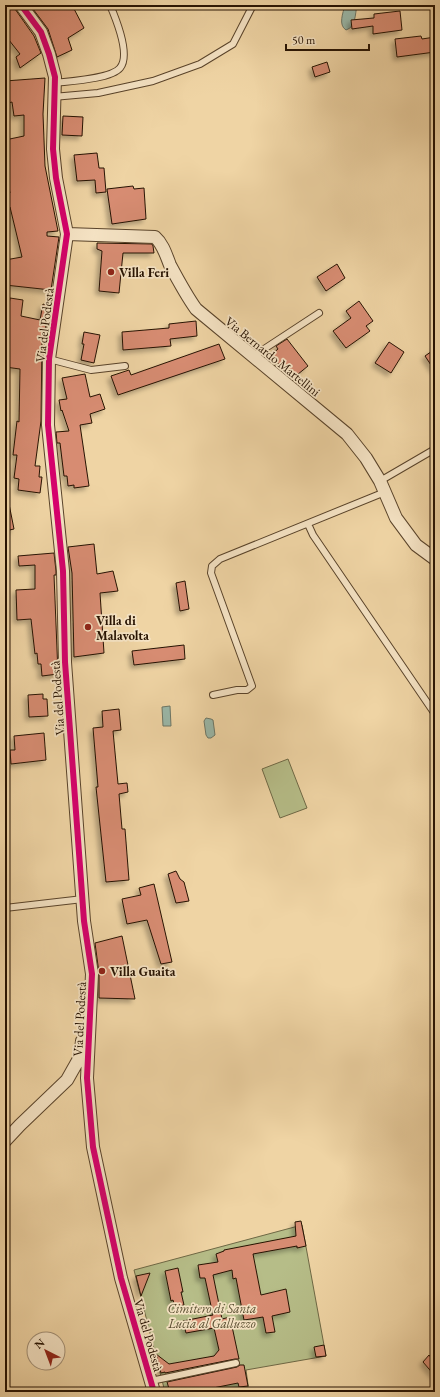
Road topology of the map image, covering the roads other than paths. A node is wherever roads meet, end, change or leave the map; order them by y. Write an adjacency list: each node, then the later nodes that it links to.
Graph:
1 (21, 5): 4 (street, Via del Podestà)
2 (110, 5): 4 (lane)
3 (253, 5): 5 (lane)
4 (54, 83): 5 (street, Via del Podestà)
5 (53, 97): 6 (street, Via del Podestà)
6 (67, 234): 8 (street, Via Bernardo Martellini); 9 (street, Via del Podestà)
7 (319, 313): 8 (lane)
8 (252, 357): 12 (street, Via Bernardo Martellini)
9 (49, 359): 10 (lane); 17 (street, Via del Podestà)
10 (126, 366)
11 (435, 449): 12 (lane)
12 (382, 487): 13 (lane); 14 (street, Via Bernardo Martellini)
13 (308, 524): 15 (lane); 16 (lane)
14 (435, 559)
15 (213, 695)
16 (435, 714)
17 (83, 899): 18 (lane); 19 (street, Via del Podestà)
18 (5, 908)
19 (91, 1005): 20 (street); 22 (street, Via del Podestà)
20 (5, 1141)
21 (236, 1363): 22 (lane)
22 (153, 1386)

